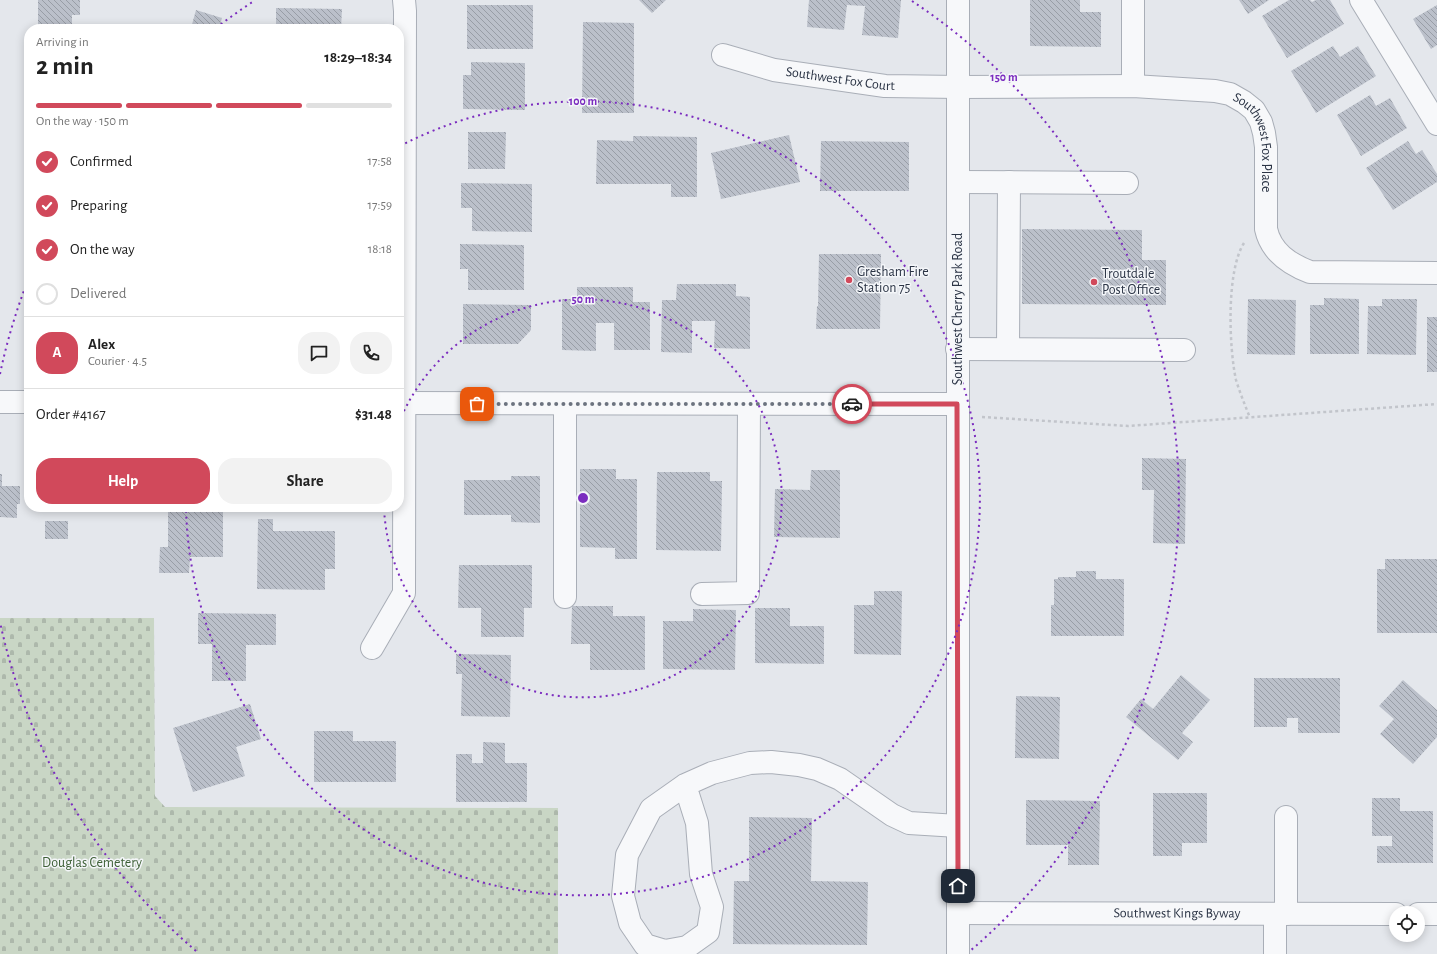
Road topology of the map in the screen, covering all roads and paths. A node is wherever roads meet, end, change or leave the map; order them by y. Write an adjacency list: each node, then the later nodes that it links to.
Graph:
1 (404, 0): 5 (street)
2 (958, 0): 8 (street, Southwest Cherry Park Road)
3 (1133, 0): 7 (street)
4 (1361, 0): 9 (street)
5 (404, 24)
6 (723, 56): 8 (street, Southwest Fox Court)
7 (1133, 86): 8 (street, Southwest Fox Place); 13 (street, Southwest Fox Place)
8 (959, 87): 10 (street, Southwest Cherry Park Road)
9 (1437, 124)
10 (958, 182): 11 (street); 15 (street, Southwest Cherry Park Road)
11 (1009, 182): 12 (street); 16 (street)
12 (1127, 183)
13 (1266, 228): 14 (street, Southwest Fox Place); 25 (path)
14 (1437, 273)
15 (957, 350): 16 (street); 24 (street, Southwest Cherry Park Road)
16 (1008, 350): 17 (street)
17 (1184, 350)
18 (0, 402): 19 (street)
19 (24, 402)
20 (404, 404): 21 (street)
21 (565, 404): 22 (street); 28 (street)
22 (749, 404): 24 (street); 27 (street)
23 (1437, 404): 25 (path)
24 (957, 410): 25 (path); 32 (street, Southwest Cherry Park Road)
25 (1250, 418)
26 (403, 512): 29 (street)
27 (702, 594)
28 (565, 597)
29 (372, 648)
30 (685, 785): 30 (street); 32 (street)
31 (1286, 817): 34 (street)
32 (958, 826): 33 (street, Southwest Cherry Park Road)
33 (958, 913): 34 (street, Southwest Kings Byway); 38 (street, Southwest Cherry Park Road)
34 (1280, 914): 35 (street, Southwest Kings Byway); 39 (street)
35 (1389, 914)
36 (1425, 914): 37 (street)
37 (1437, 914)
38 (958, 954)
39 (1275, 954)

